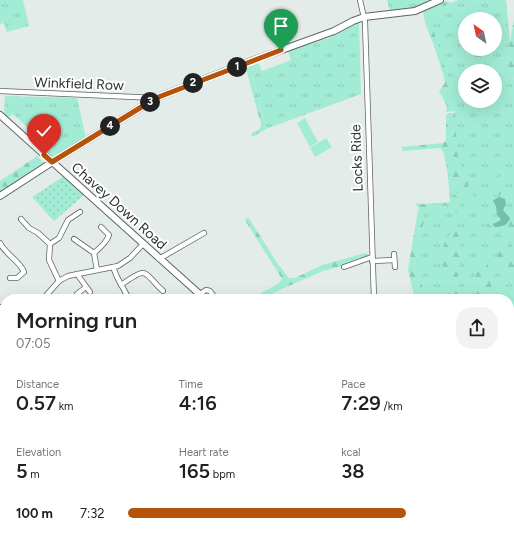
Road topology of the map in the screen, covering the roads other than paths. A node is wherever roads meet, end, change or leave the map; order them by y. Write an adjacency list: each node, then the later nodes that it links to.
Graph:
1 (360, 0): 3 (street, Locks Ride)
2 (440, 0): 3 (main road)
3 (364, 17): 5 (main road); 21 (street, Locks Ride)
4 (0, 92): 5 (street, Winkfield Row)
5 (156, 98): 7 (main road)
6 (0, 115): 7 (main road, Chavey Down Road)
7 (52, 162): 8 (main road); 16 (main road, Chavey Down Road)
8 (0, 196)
9 (80, 212): 15 (street)
10 (21, 219): 15 (street)
11 (101, 227): 18 (street)
12 (204, 233): 20 (street)
13 (74, 239): 18 (street)
14 (0, 243): 17 (street)
15 (50, 244): 29 (street)
16 (143, 244): 20 (main road, Chavey Down Road); 23 (street)
17 (2, 251): 28 (street)
18 (94, 253): 26 (street)
19 (394, 254): 22 (street)
20 (160, 259): 37 (main road, Chavey Down Road)
21 (372, 259): 22 (street); 24 (street); 39 (street, Locks Ride)
22 (394, 260): 25 (street)
23 (113, 267): 26 (street); 30 (street)
24 (344, 267)
25 (395, 267)
26 (97, 270): 27 (street)
27 (77, 274): 29 (street); 31 (street)
28 (10, 278)
29 (59, 281): 34 (street)
30 (121, 285): 32 (street); 36 (street)
31 (86, 287): 33 (street); 35 (street)
32 (163, 291)
33 (90, 292)
34 (47, 294)
35 (77, 294)
36 (126, 294)
37 (200, 294): 38 (street)
38 (212, 294)
39 (374, 294)

